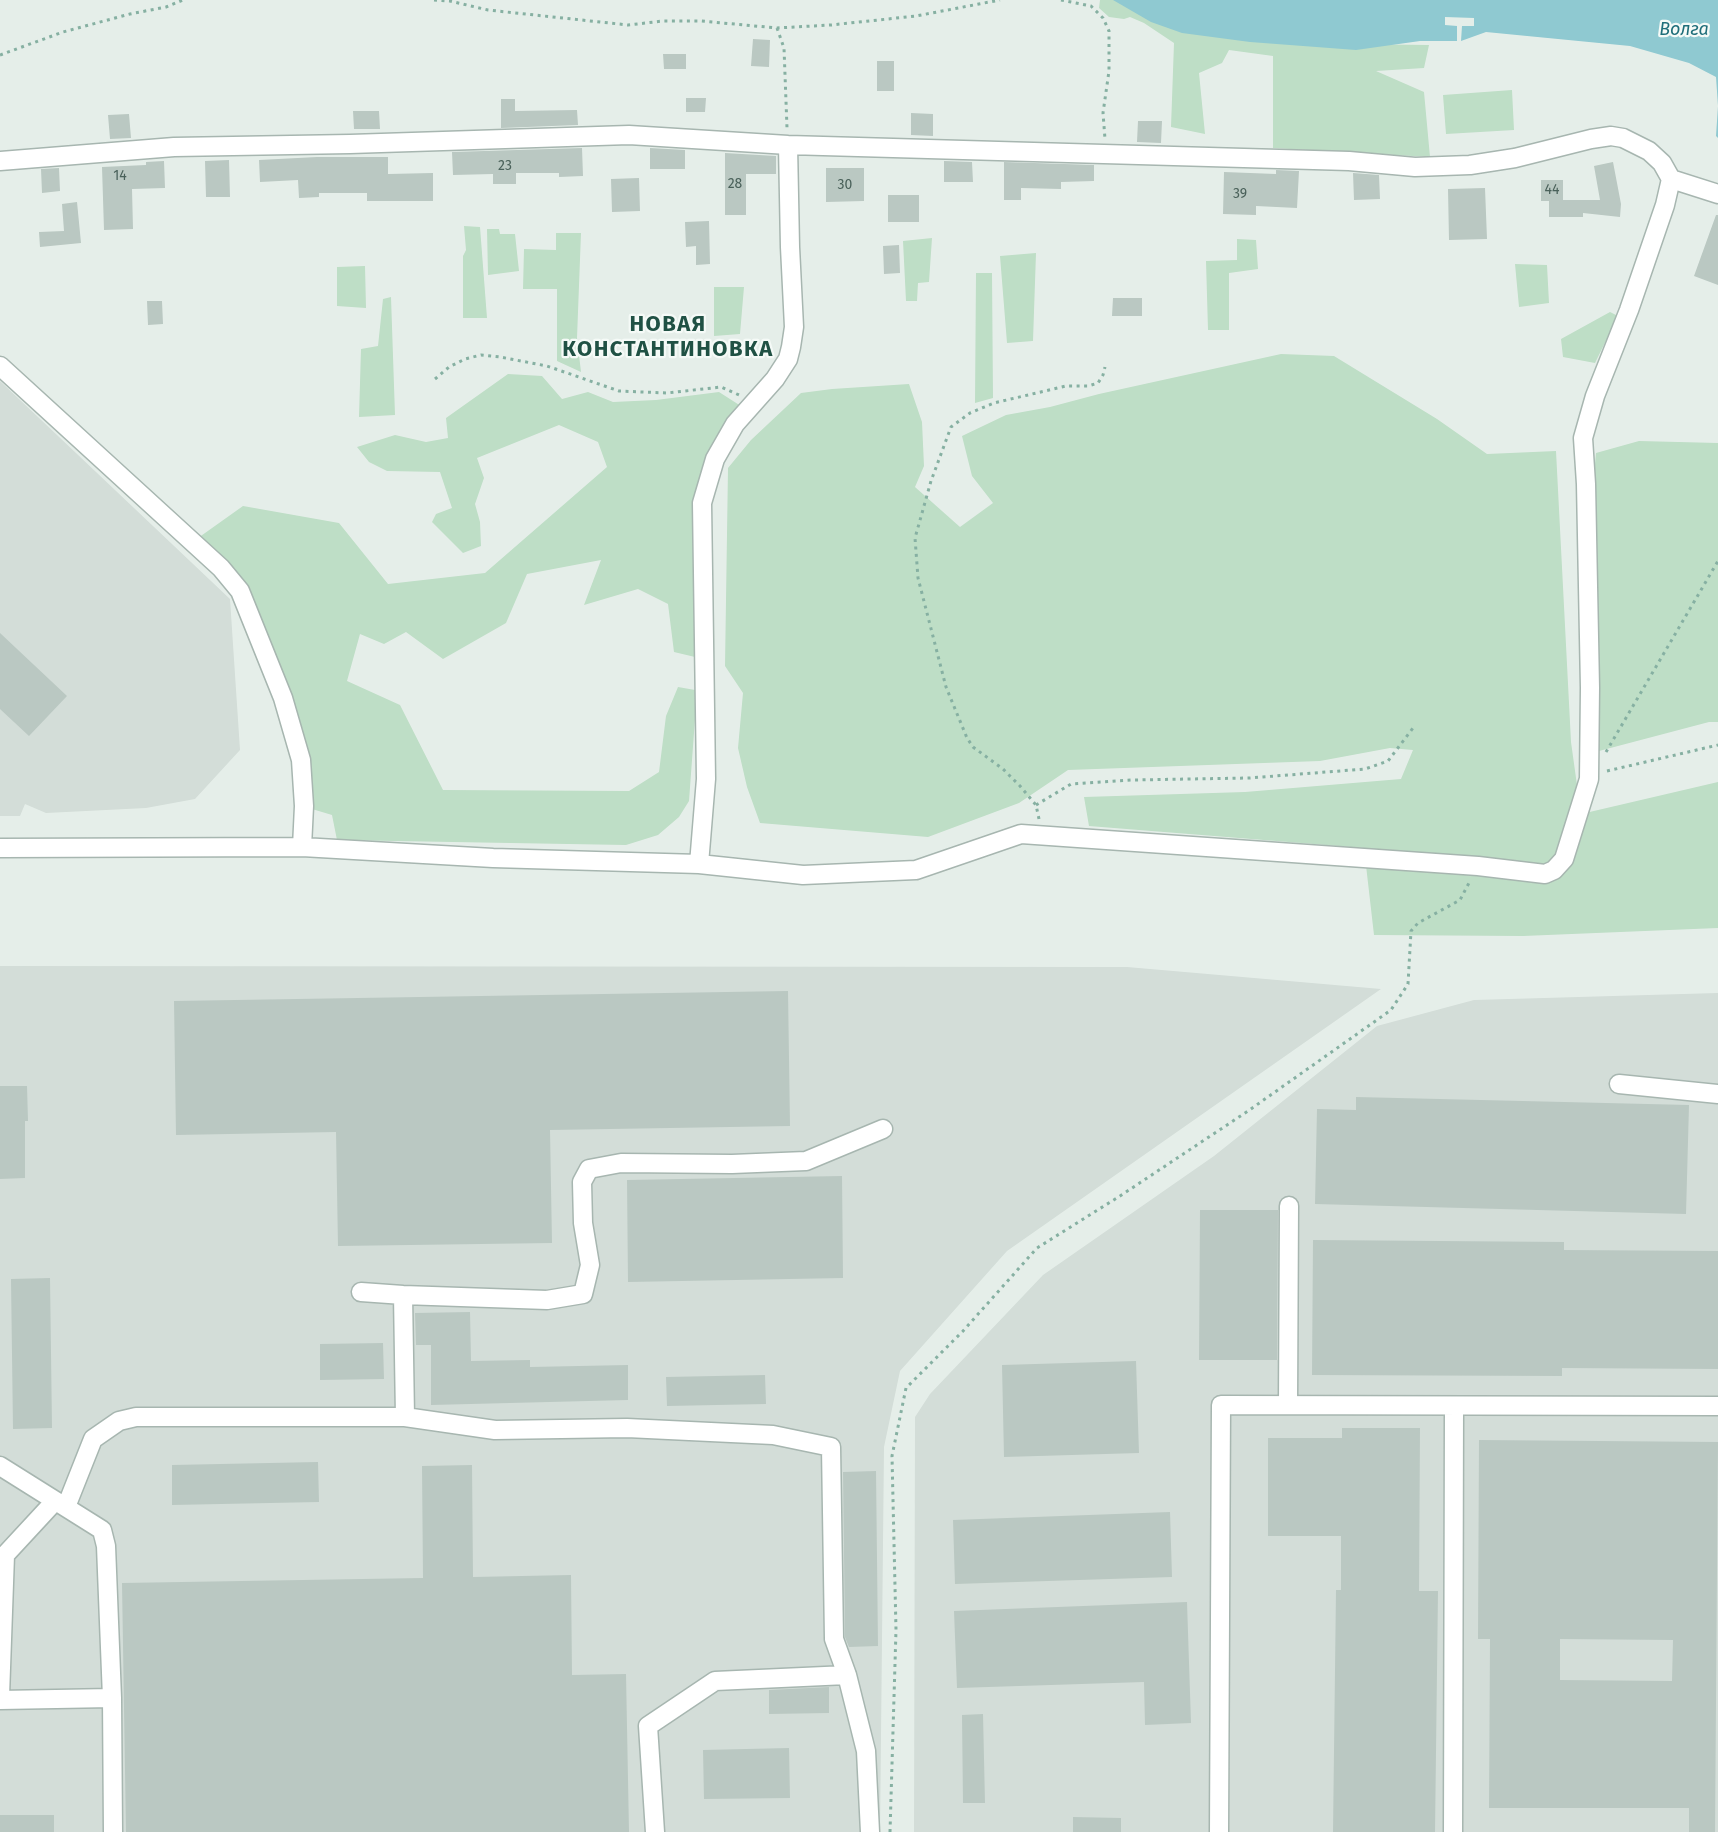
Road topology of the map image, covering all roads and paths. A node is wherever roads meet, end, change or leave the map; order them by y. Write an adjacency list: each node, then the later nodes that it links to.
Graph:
1 (183, 0): 6 (path)
2 (434, 0): 5 (path)
3 (1000, 0): 5 (path)
4 (1061, 0): 8 (path)
5 (777, 28): 7 (path)
6 (0, 55)
7 (788, 145): 8 (street); 9 (street); 15 (street)
8 (1106, 154): 10 (street)
9 (0, 160)
10 (1671, 179): 11 (street); 19 (street)
11 (1718, 194)
12 (0, 366): 22 (street)
13 (1105, 367): 20 (path)
14 (435, 379): 15 (path)
15 (754, 402): 24 (street)
16 (1718, 561): 19 (path)
17 (1413, 728): 20 (path)
18 (1718, 745): 19 (path)
19 (1589, 779): 25 (street)
20 (1036, 806): 21 (path)
21 (1042, 836): 24 (street); 25 (street)
22 (302, 847): 23 (street); 24 (street)
23 (0, 848)
24 (699, 864)
25 (1478, 866): 44 (path)
26 (1619, 1084): 27 (street)
27 (1718, 1094)
28 (883, 1130): 31 (street)
29 (1288, 1206): 32 (street)
30 (361, 1292): 31 (street)
31 (403, 1295): 35 (street)
32 (1288, 1405): 33 (street); 45 (street)
33 (1454, 1406): 34 (street); 46 (street)
34 (1718, 1406)
35 (405, 1417): 37 (street); 38 (street)
36 (0, 1466): 37 (street)
37 (60, 1504): 39 (street); 40 (street)
38 (847, 1675): 42 (street); 43 (street)
39 (0, 1698): 40 (street)
40 (112, 1698): 41 (street)
41 (113, 1832)
42 (655, 1832)
43 (870, 1832)
44 (890, 1832)
45 (1219, 1832)
46 (1453, 1832)

